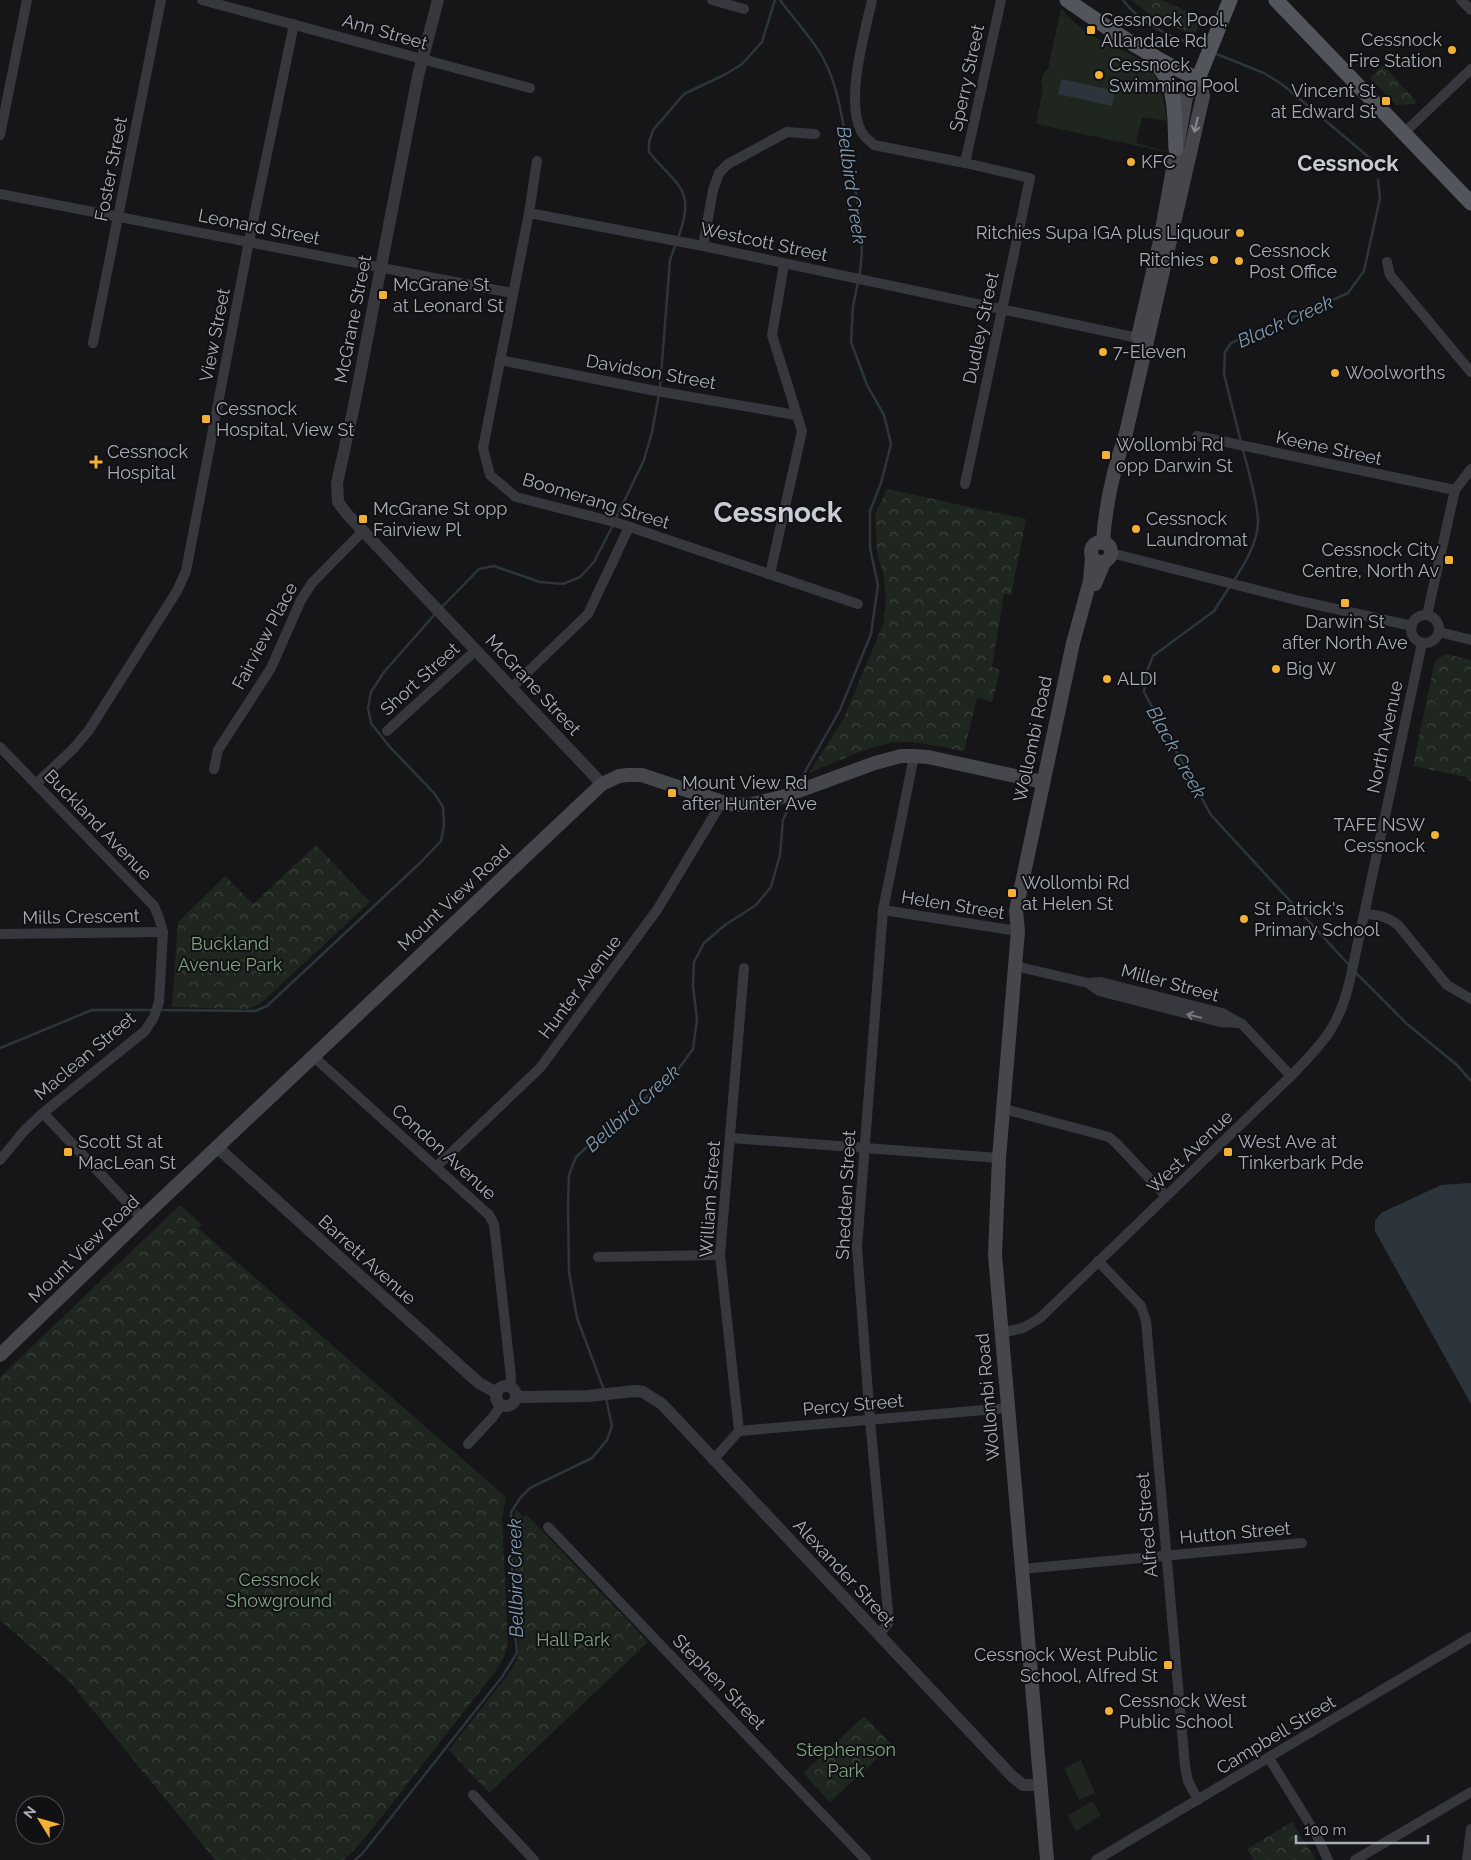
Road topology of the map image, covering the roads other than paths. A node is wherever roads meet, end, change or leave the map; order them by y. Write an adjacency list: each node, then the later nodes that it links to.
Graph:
1 (27, 0): 22 (street)
2 (161, 0): 29 (street, Foster Street)
3 (202, 0): 14 (street, Ann Street)
4 (438, 0): 16 (street, McGrane Street)
5 (712, 0): 12 (street)
6 (872, 0): 25 (street)
7 (1001, 0): 25 (street, Sperry Street)
8 (1067, 0): 15 (main road)
9 (1230, 0): 18 (main road)
10 (1276, 0): 20 (main road)
11 (1461, 0): 13 (street)
12 (744, 9)
13 (1471, 10)
14 (294, 24): 16 (street, Ann Street); 30 (street, View Street)
15 (1131, 44): 18 (main road); 23 (main road)
16 (422, 60): 19 (street, Ann Street); 34 (street, McGrane Street)
17 (1471, 69): 20 (street)
18 (1198, 79): 23 (main road, Wollombi Road); 37 (main road, Wollombi Road, one-way to 37)
19 (530, 88)
20 (1404, 133): 27 (main road)
21 (815, 134): 31 (street)
22 (0, 135)
23 (1176, 148): 38 (main road, Wollombi Road)
24 (537, 160): 28 (street, Boomerang Street)
25 (965, 163): 36 (street, Dudley Street)
26 (0, 194): 29 (street, Leonard Street)
27 (1471, 203)
28 (529, 213): 31 (street, Westcott Street); 35 (street, Boomerang Street)
29 (118, 217): 30 (street, Leonard Street); 39 (street, Foster Street)
30 (250, 241): 34 (street, Leonard Street); 67 (street, View Street)
31 (703, 246): 33 (street, Westcott Street)
32 (1387, 262): 42 (street)
33 (784, 264): 36 (street, Westcott Street); 43 (street)
34 (380, 267): 35 (street, Leonard Street); 50 (street, McGrane Street)
35 (512, 293): 40 (street, Boomerang Street)
36 (1002, 309): 38 (street, Westcott Street); 47 (street, Dudley Street)
37 (1152, 320): 38 (main road); 41 (main road, Wollombi Road)
38 (1138, 338): 41 (main road); 45 (main road, Wollombi Road)
39 (93, 343)
40 (500, 360): 43 (street, Davidson Street); 49 (street, Boomerang Street)
41 (1142, 362): 45 (main road, Wollombi Road)
42 (1471, 372)
43 (796, 415): 52 (street)
44 (1197, 436): 48 (street, Keene Street)
45 (1119, 454): 51 (main road, Wollombi Road)
46 (1471, 468): 48 (street)
47 (965, 484)
48 (1455, 490): 54 (street)
49 (629, 526): 52 (street, Boomerang Street); 60 (street)
50 (363, 530): 59 (street, McGrane Street); 65 (street, Fairview Place)
51 (1102, 554): 55 (street); 62 (main road, Wollombi Road); 66 (main road, Wollombi Road)
52 (770, 574): 53 (street, Boomerang Street)
53 (858, 604)
54 (1428, 616): 55 (street); 56 (street)
55 (1412, 626): 58 (street)
56 (1439, 632): 57 (street); 58 (street)
57 (1471, 640)
58 (1422, 643): 72 (street, North Avenue)
59 (476, 650): 60 (street, McGrane Street); 61 (street, Short Street)
60 (512, 687): 68 (street, McGrane Street)
61 (387, 731)
62 (1059, 744): 66 (main road); 70 (main road, Wollombi Road)
63 (0, 747): 67 (street, Buckland Avenue)
64 (914, 756): 66 (main road, Mount View Road); 69 (main road, Mount View Road); 71 (street, Shedden Street)
65 (214, 768)
66 (1043, 782): 70 (main road); 73 (main road, Wollombi Road)
67 (36, 784): 74 (street, Buckland Avenue)
68 (602, 784): 69 (main road, Mount View Road); 80 (main road, Mount View Road)
69 (722, 802): 89 (street, Hunter Avenue)
70 (1043, 821): 73 (main road, Wollombi Road)
71 (883, 910): 73 (street, Helen Street); 86 (street, Shedden Street)
72 (1364, 914): 76 (street, North Avenue); 79 (street)
73 (1018, 931): 77 (main road, Wollombi Road)
74 (163, 932): 75 (street, Mills Crescent); 83 (street, Maclean Street)
75 (0, 934)
76 (1356, 956): 81 (street, West Avenue)
77 (1015, 966): 81 (street, Miller Street); 82 (main road, Wollombi Road)
78 (744, 968): 84 (street, William Street)
79 (1471, 999)
80 (314, 1057): 85 (main road, Mount View Road); 89 (street, Condon Avenue)
81 (1291, 1076): 90 (street, West Avenue)
82 (1004, 1109): 87 (main road, Wollombi Road); 90 (street)
83 (43, 1113): 88 (street, Maclean Street); 91 (street)
84 (730, 1138): 86 (street); 92 (street, William Street)
85 (218, 1148): 91 (main road, Mount View Road); 98 (street, Barrett Avenue)
86 (864, 1149): 87 (street); 100 (street, Shedden Street)
87 (1000, 1158): 95 (main road, Wollombi Road)
88 (0, 1160)
89 (436, 1167): 97 (street, Condon Avenue)
90 (1166, 1196): 94 (street, West Avenue)
91 (142, 1218): 96 (main road, Mount View Road)
92 (720, 1255): 93 (street); 101 (street, William Street)
93 (598, 1257)
94 (1098, 1261): 95 (street, West Avenue); 106 (street, Alfred Street)
95 (1001, 1333): 99 (main road, Wollombi Road)
96 (0, 1355)
97 (513, 1391): 98 (street); 98 (street); 103 (street, Alexander Street)
98 (499, 1399): 102 (street)
99 (1008, 1408): 100 (street, Percy Street); 107 (main road, Wollombi Road)
100 (870, 1420): 101 (street, Percy Street); 108 (street, Shedden Street)
101 (739, 1431): 103 (street)
102 (468, 1444)
103 (713, 1460): 108 (street, Alexander Street)
104 (548, 1527): 117 (street, Stephen Street)
105 (1302, 1544): 106 (street, Hutton Street)
106 (1166, 1555): 107 (street, Hutton Street); 114 (street, Alfred Street)
107 (1022, 1569): 111 (main road, Wollombi Road)
108 (879, 1635): 111 (street, Alexander Street)
109 (1471, 1636): 110 (street, Campbell Street)
110 (1269, 1758): 114 (street, Campbell Street); 120 (street)
111 (1041, 1785): 118 (main road, Wollombi Road)
112 (1471, 1792): 121 (street)
113 (473, 1794): 116 (street)
114 (1198, 1800): 119 (street, Campbell Street)
115 (1471, 1829): 122 (street)
116 (534, 1860)
117 (866, 1860)
118 (1047, 1860)
119 (1096, 1860)
120 (1328, 1860)
121 (1355, 1860)
122 (1468, 1860)

